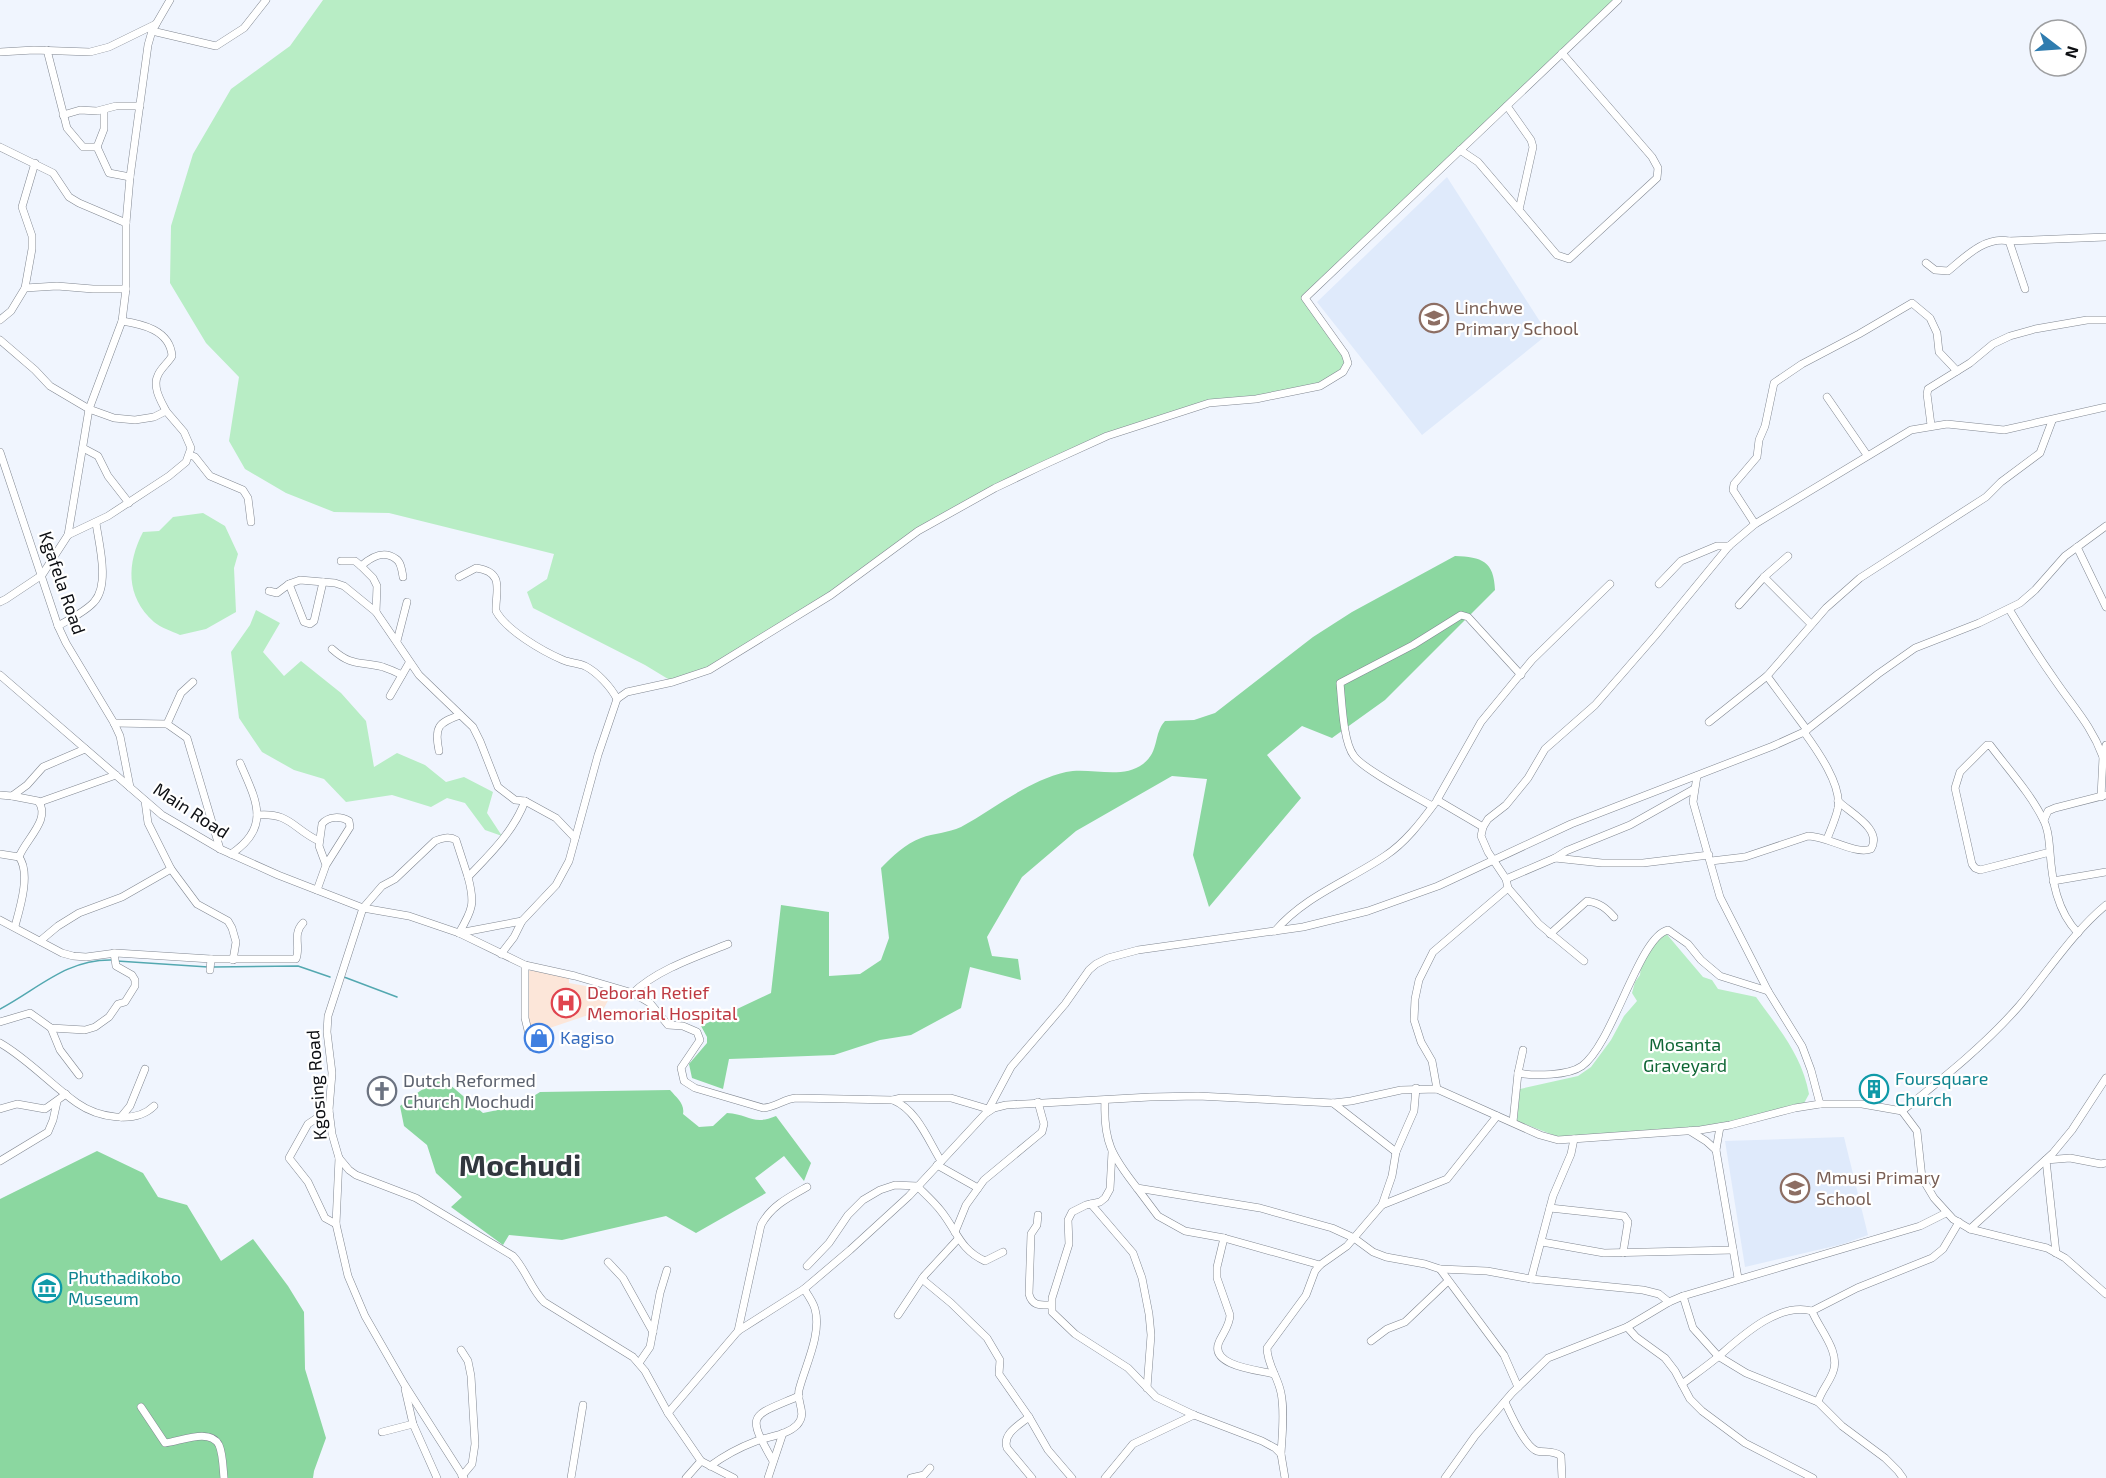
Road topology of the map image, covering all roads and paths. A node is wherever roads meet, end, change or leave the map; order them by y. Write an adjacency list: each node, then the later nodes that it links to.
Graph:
1 (170, 0): 4 (street)
2 (266, 0): 4 (street)
3 (1618, 0): 7 (street)
4 (154, 28): 5 (street); 8 (street)
5 (47, 51): 6 (street); 11 (street)
6 (0, 52)
7 (1562, 53): 9 (street); 17 (street)
8 (140, 106): 10 (street); 16 (street)
9 (1507, 106): 14 (street); 17 (street)
10 (104, 110): 11 (street); 13 (street)
11 (63, 115): 13 (street)
12 (0, 147): 15 (street)
13 (97, 147): 16 (street)
14 (1460, 150): 17 (street); 77 (street)
15 (35, 163): 18 (street); 22 (street)
16 (130, 177): 18 (street)
17 (1519, 210)
18 (126, 223): 23 (street)
19 (2106, 237): 20 (street)
20 (2009, 241): 21 (street); 24 (street)
21 (1926, 263)
22 (25, 288): 23 (street); 25 (street)
23 (126, 289): 27 (street)
24 (2025, 289)
25 (0, 320)
26 (2106, 320): 29 (street)
27 (122, 321): 32 (street); 33 (street)
28 (0, 340): 32 (street)
29 (1957, 370): 35 (street); 43 (street)
30 (1827, 397): 39 (street)
31 (2106, 407): 34 (street)
32 (89, 409): 33 (street); 36 (street)
33 (166, 411): 38 (street)
34 (2052, 421): 35 (street); 66 (street)
35 (1931, 425): 39 (street)
36 (83, 448): 40 (street); 45 (street)
37 (0, 452): 51 (street, Kgafela Road)
38 (190, 455): 40 (street); 41 (street)
39 (1868, 455): 43 (street)
40 (129, 503): 42 (street)
41 (251, 522)
42 (96, 523): 45 (street); 67 (street)
43 (1755, 524): 46 (street)
44 (2106, 526): 47 (street)
45 (68, 535): 51 (street)
46 (1729, 546): 58 (street); 102 (street)
47 (2077, 547): 63 (street); 64 (street)
48 (1788, 556): 54 (street)
49 (341, 561): 50 (street)
50 (361, 566): 52 (street); 65 (street)
51 (42, 575): 60 (street); 67 (street, Kgafela Road)
52 (403, 577)
53 (459, 577): 77 (street)
54 (1764, 577): 62 (street); 66 (street)
55 (323, 582): 56 (street); 56 (street); 65 (street)
56 (289, 584): 59 (street)
57 (1610, 584): 73 (street)
58 (1659, 584)
59 (269, 591)
60 (0, 602)
61 (407, 602): 68 (street)
62 (1739, 605)
63 (2106, 607)
64 (2009, 609): 82 (street); 86 (street)
65 (376, 612): 68 (street)
66 (1810, 624): 74 (street)
67 (58, 626): 80 (street, Kgafela Road)
68 (397, 641): 70 (street)
69 (332, 649): 72 (street)
70 (410, 663): 72 (street); 78 (street)
71 (0, 675): 84 (street, Main Road)
72 (402, 675): 76 (street)
73 (1521, 675): 99 (street); 99 (street)
74 (1767, 676): 79 (street); 82 (street)
75 (193, 682): 81 (street)
76 (390, 696)
77 (617, 699): 103 (street)
78 (460, 715): 85 (street); 96 (street)
79 (1709, 722)
80 (114, 723): 81 (street); 90 (street, Kgafela Road)
81 (167, 724): 106 (street)
82 (1806, 731): 89 (street); 97 (street)
83 (2106, 745): 86 (street)
84 (85, 749): 88 (street, Main Road); 93 (street)
85 (438, 751)
86 (2103, 757): 94 (street)
87 (240, 763): 100 (street)
88 (116, 775): 90 (street, Main Road); 98 (street)
89 (1697, 776): 91 (street); 113 (street)
90 (130, 787): 95 (street, Main Road)
91 (1694, 789): 111 (street); 112 (street)
92 (0, 795): 93 (street)
93 (12, 796): 98 (street)
94 (2104, 796): 101 (street)
95 (145, 801): 106 (street, Main Road); 115 (street)
96 (525, 801): 103 (street); 117 (street)
97 (1838, 801): 104 (street); 104 (street)
98 (40, 802): 110 (street)
99 (1435, 803): 102 (street); 129 (street)
100 (257, 815): 105 (street); 109 (street)
101 (2044, 820): 107 (street); 107 (street)
102 (1483, 827): 113 (street)
103 (575, 838): 126 (street)
104 (1827, 839): 112 (street)
105 (319, 841): 114 (street); 114 (street)
106 (220, 849): 109 (street, Main Road)
107 (2050, 852): 119 (street)
108 (0, 854): 110 (street)
109 (231, 854): 121 (street, Main Road)
110 (19, 857): 128 (street)
111 (1555, 858): 112 (street); 118 (street)
112 (1710, 858): 140 (street)
113 (1492, 860): 118 (street); 129 (street)
114 (326, 865): 121 (street)
115 (171, 869): 133 (street); 137 (street)
116 (2106, 872): 119 (street)
117 (468, 877): 123 (street); 130 (street)
118 (1506, 879): 120 (street)
119 (2053, 881): 131 (street)
120 (1508, 888): 132 (street); 152 (street)
121 (316, 890): 123 (street, Main Road)
122 (2106, 905): 131 (street)
123 (363, 908): 130 (street, Main Road); 162 (street, Kgosing Road)
124 (1614, 917): 132 (street)
125 (0, 920): 128 (street)
126 (522, 921): 130 (street); 135 (street)
127 (303, 923): 137 (street)
128 (15, 926): 133 (street)
129 (1275, 931): 163 (street)
130 (459, 933): 135 (street, Main Road)
131 (2078, 933): 164 (street)
132 (1550, 934): 138 (street)
133 (40, 941): 136 (street)
134 (728, 944): 141 (street)
135 (501, 954): 139 (street, Main Road)
136 (115, 959): 137 (street); 143 (street)
137 (233, 960)
138 (1584, 961)
139 (525, 965): 141 (street, Main Road); 145 (street)
140 (1768, 992): 148 (street); 159 (street)
141 (633, 993): 154 (street)
142 (0, 1022): 143 (street)
143 (51, 1028): 149 (street)
144 (0, 1043): 153 (street)
145 (532, 1047)
146 (1523, 1050): 148 (street)
147 (145, 1069): 166 (street)
148 (1518, 1073): 167 (street)
149 (79, 1075)
150 (2106, 1078): 175 (street)
151 (1416, 1088): 152 (street); 158 (street); 173 (street)
152 (1437, 1089): 165 (street)
153 (66, 1094): 156 (street); 166 (street)
154 (893, 1100): 163 (street); 177 (street)
155 (1105, 1100): 157 (street); 158 (street); 172 (street)
156 (57, 1102): 161 (street); 176 (street)
157 (1038, 1102): 163 (street); 181 (street)
158 (1333, 1103): 173 (street)
159 (1820, 1104): 164 (street); 168 (street)
160 (154, 1106): 166 (street)
161 (0, 1109)
162 (329, 1110): 174 (street, Kgosing Road); 189 (street)
163 (987, 1111): 177 (street)
164 (1902, 1111): 186 (street)
165 (1497, 1116): 167 (street); 184 (street)
166 (121, 1117)
167 (1512, 1122): 170 (street)
168 (1720, 1127): 169 (street); 171 (street)
169 (1689, 1130): 170 (street); 171 (street)
170 (1574, 1139): 185 (street)
171 (1716, 1150): 195 (street)
172 (1112, 1152): 182 (street); 183 (street)
173 (1396, 1152): 184 (street)
174 (339, 1158): 189 (street, Kgosing Road); 221 (street)
175 (2046, 1160): 178 (street); 190 (street); 198 (street)
176 (0, 1161)
177 (939, 1163): 179 (street); 181 (street)
178 (2106, 1163)
179 (917, 1186): 191 (street); 201 (street); 208 (street)
180 (807, 1187): 216 (street)
181 (978, 1188): 191 (street)
182 (1137, 1188): 192 (street); 193 (street)
183 (1091, 1204): 212 (street); 226 (street)
184 (1382, 1205): 193 (street)
185 (1550, 1208): 194 (street); 197 (street)
186 (1946, 1213): 188 (street); 204 (street)
187 (1038, 1215): 212 (street)
188 (1959, 1222): 190 (street); 213 (street)
189 (336, 1224): 223 (street)
190 (1970, 1228): 198 (street)
191 (956, 1235): 196 (street); 205 (street)
192 (1224, 1238): 200 (street); 222 (street)
193 (1354, 1238): 200 (street); 202 (street)
194 (1542, 1242): 197 (street); 206 (street)
195 (1733, 1250): 197 (street); 204 (street)
196 (1003, 1252)
197 (1623, 1253)
198 (2056, 1253): 209 (street)
199 (608, 1262): 217 (street)
200 (1320, 1265): 222 (street)
201 (807, 1266)
202 (1440, 1269): 206 (street); 207 (street)
203 (667, 1270): 217 (street)
204 (1738, 1278): 210 (street)
205 (922, 1279): 214 (street); 234 (street)
206 (1531, 1279): 211 (street)
207 (1448, 1281): 218 (street); 225 (street)
208 (804, 1289): 216 (street); 227 (street)
209 (2106, 1294)
210 (1683, 1296): 211 (street); 220 (street)
211 (1669, 1302): 215 (street)
212 (1051, 1305): 226 (street)
213 (1812, 1311): 220 (street); 229 (street)
214 (898, 1315)
215 (1627, 1327): 224 (street); 225 (street)
216 (738, 1331): 232 (street)
217 (653, 1332): 221 (street)
218 (1371, 1341)
219 (462, 1350): 244 (street)
220 (1718, 1356): 224 (street); 229 (street)
221 (639, 1363): 232 (street)
222 (1274, 1374): 239 (street)
223 (404, 1383): 235 (street); 244 (street)
224 (1682, 1384): 258 (street)
225 (1518, 1387): 228 (street)
226 (1147, 1388): 233 (street)
227 (799, 1396): 237 (street); 238 (street)
228 (1505, 1402): 256 (street); 257 (street)
229 (1818, 1402): 259 (street)
230 (583, 1405): 247 (street)
231 (141, 1407): 245 (street)
232 (668, 1413): 240 (street)
233 (1194, 1415): 239 (street); 254 (street)
234 (1029, 1417): 252 (street); 253 (street)
235 (413, 1424): 236 (street); 246 (street)
236 (382, 1432)
237 (783, 1433): 238 (street); 241 (street)
238 (760, 1439): 241 (street); 242 (street)
239 (1281, 1454): 255 (street)
240 (700, 1461): 242 (street); 248 (street)
241 (773, 1461): 250 (street)
242 (710, 1466): 249 (street)
243 (930, 1468): 251 (street)
244 (463, 1477)
245 (224, 1478)
246 (437, 1478)
247 (571, 1478)
248 (686, 1478)
249 (734, 1478)
250 (768, 1478)
251 (911, 1478)
252 (1032, 1478)
253 (1072, 1478)
254 (1105, 1478)
255 (1285, 1478)
256 (1445, 1478)
257 (1562, 1478)
258 (1813, 1478)
259 (1903, 1478)

